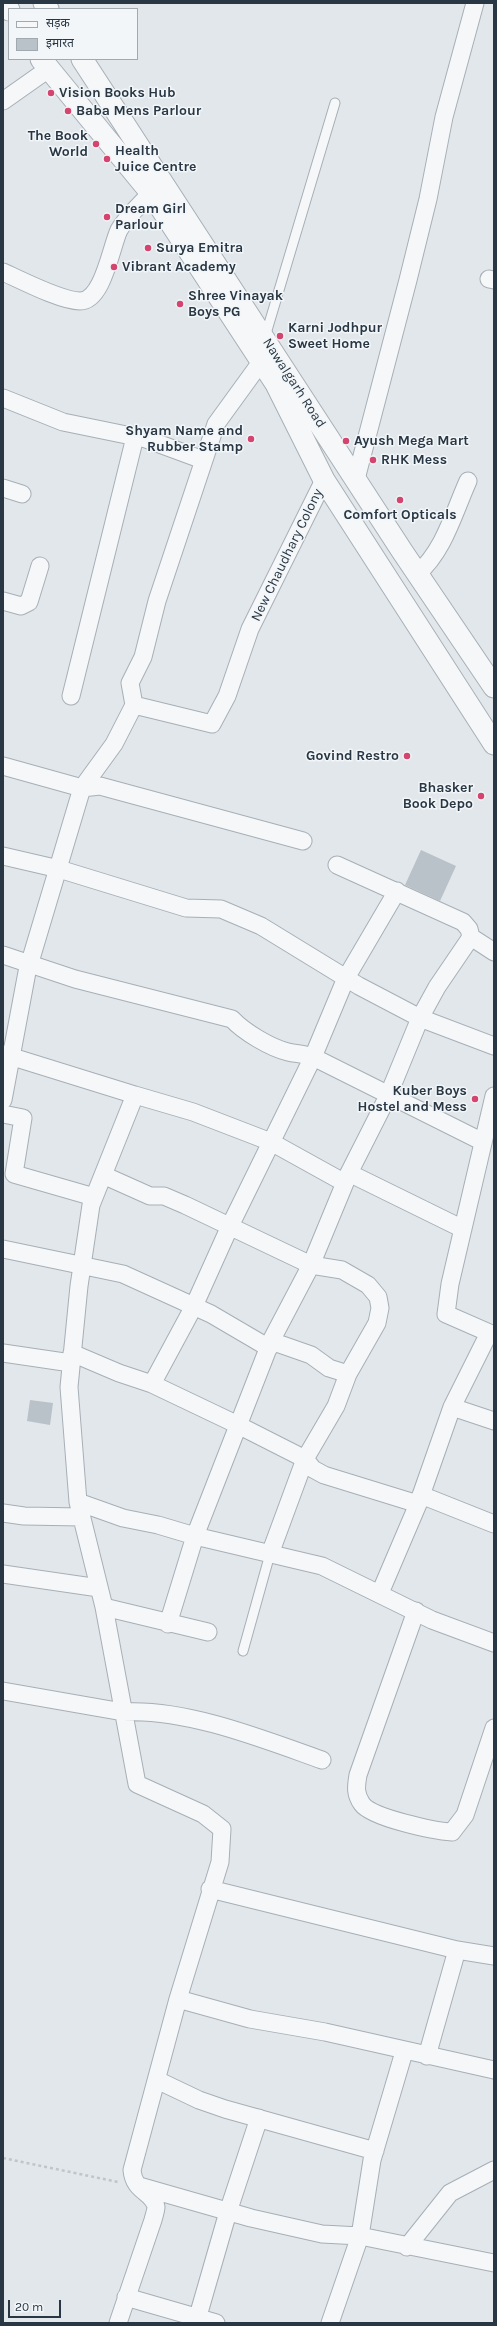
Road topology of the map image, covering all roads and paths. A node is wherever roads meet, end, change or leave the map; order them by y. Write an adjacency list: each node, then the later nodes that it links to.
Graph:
1 (475, 3): 13 (street)
2 (83, 60): 8 (street, Nawalgarh Road)
3 (44, 64): 4 (street); 6 (street)
4 (3, 101)
5 (335, 103): 8 (lane)
6 (151, 193): 7 (street); 9 (street)
7 (3, 272)
8 (265, 338): 13 (street, Nawalgarh Road)
9 (261, 362): 12 (street); 14 (street)
10 (3, 398): 11 (street)
11 (135, 437): 12 (street); 23 (street)
12 (203, 460): 24 (street)
13 (356, 479): 19 (street, Nawalgarh Road)
14 (324, 480): 20 (street); 24 (street, New Chaudhary Colony)
15 (468, 481): 19 (street)
16 (3, 488): 17 (street)
17 (22, 494)
18 (40, 566): 21 (street)
19 (418, 574): 20 (street); 22 (street, Nawalgarh Road)
20 (393, 586): 25 (street)
21 (3, 602)
22 (493, 680)
23 (71, 696)
24 (134, 705): 27 (street)
25 (494, 744)
26 (3, 766): 27 (street)
27 (82, 788): 28 (street); 31 (street)
28 (303, 841)
29 (3, 856): 31 (street)
30 (336, 865): 32 (street)
31 (59, 869): 36 (street); 37 (street)
32 (397, 891): 33 (street); 37 (street)
33 (471, 937): 34 (street); 38 (street)
34 (494, 952)
35 (3, 955): 36 (street)
36 (30, 964): 40 (street); 41 (street)
37 (346, 978): 38 (street); 41 (street)
38 (420, 1018): 39 (street); 43 (street)
39 (494, 1046)
40 (8, 1056): 42 (street); 45 (street)
41 (313, 1057): 43 (street); 47 (street)
42 (135, 1096): 47 (street); 49 (street)
43 (388, 1096): 48 (street); 50 (street)
44 (494, 1096): 48 (street)
45 (3, 1100)
46 (3, 1114): 51 (street)
47 (272, 1142): 50 (street); 52 (street)
48 (483, 1142): 53 (street)
49 (103, 1175): 51 (street); 52 (street)
50 (347, 1178): 53 (street); 56 (street)
51 (94, 1197): 55 (street)
52 (230, 1226): 56 (street); 57 (street)
53 (463, 1229): 58 (street)
54 (3, 1249): 55 (street)
55 (82, 1264): 57 (street); 61 (street)
56 (311, 1265): 59 (street); 62 (street)
57 (194, 1306): 59 (street); 63 (street)
58 (492, 1334): 64 (street)
59 (270, 1345): 62 (street); 66 (street)
60 (3, 1353): 61 (street)
61 (72, 1358): 63 (street); 69 (street)
62 (348, 1374): 67 (street)
63 (152, 1384): 66 (street)
64 (452, 1407): 65 (street); 68 (street)
65 (494, 1421)
66 (238, 1425): 67 (street); 72 (street)
67 (305, 1459): 68 (street); 73 (street)
68 (419, 1499): 71 (street); 76 (street)
69 (80, 1510): 70 (street); 72 (street); 75 (street)
70 (3, 1513)
71 (494, 1524)
72 (195, 1536): 73 (street); 79 (street)
73 (270, 1554): 76 (street); 82 (lane)
74 (3, 1574): 75 (street)
75 (99, 1588): 77 (street)
76 (380, 1593): 78 (street)
77 (104, 1607): 79 (street); 84 (street)
78 (416, 1611): 81 (street); 85 (street)
79 (168, 1624): 80 (street)
80 (208, 1632)
81 (493, 1640)
82 (243, 1652)
83 (3, 1691): 84 (street)
84 (123, 1712): 86 (street); 87 (street)
85 (494, 1728)
86 (322, 1760)
87 (210, 1889): 88 (street); 90 (street)
88 (457, 1950): 89 (street); 92 (street)
89 (494, 1956)
90 (178, 1999): 91 (street); 94 (street)
91 (404, 2052): 92 (street); 96 (street)
92 (427, 2056): 93 (street)
93 (494, 2070)
94 (157, 2080): 95 (street); 99 (street)
95 (258, 2118): 96 (street); 100 (street)
96 (375, 2152): 101 (street)
97 (3, 2158): 99 (path)
98 (494, 2170): 102 (street)
99 (136, 2185): 100 (street); 104 (street)
100 (228, 2212): 101 (street); 105 (street)
101 (360, 2236): 102 (street); 108 (street)
102 (407, 2247): 103 (street)
103 (494, 2263)
104 (126, 2297): 105 (street); 106 (street)
105 (197, 2320): 107 (street)
106 (118, 2323)
107 (216, 2323)
108 (330, 2323)

